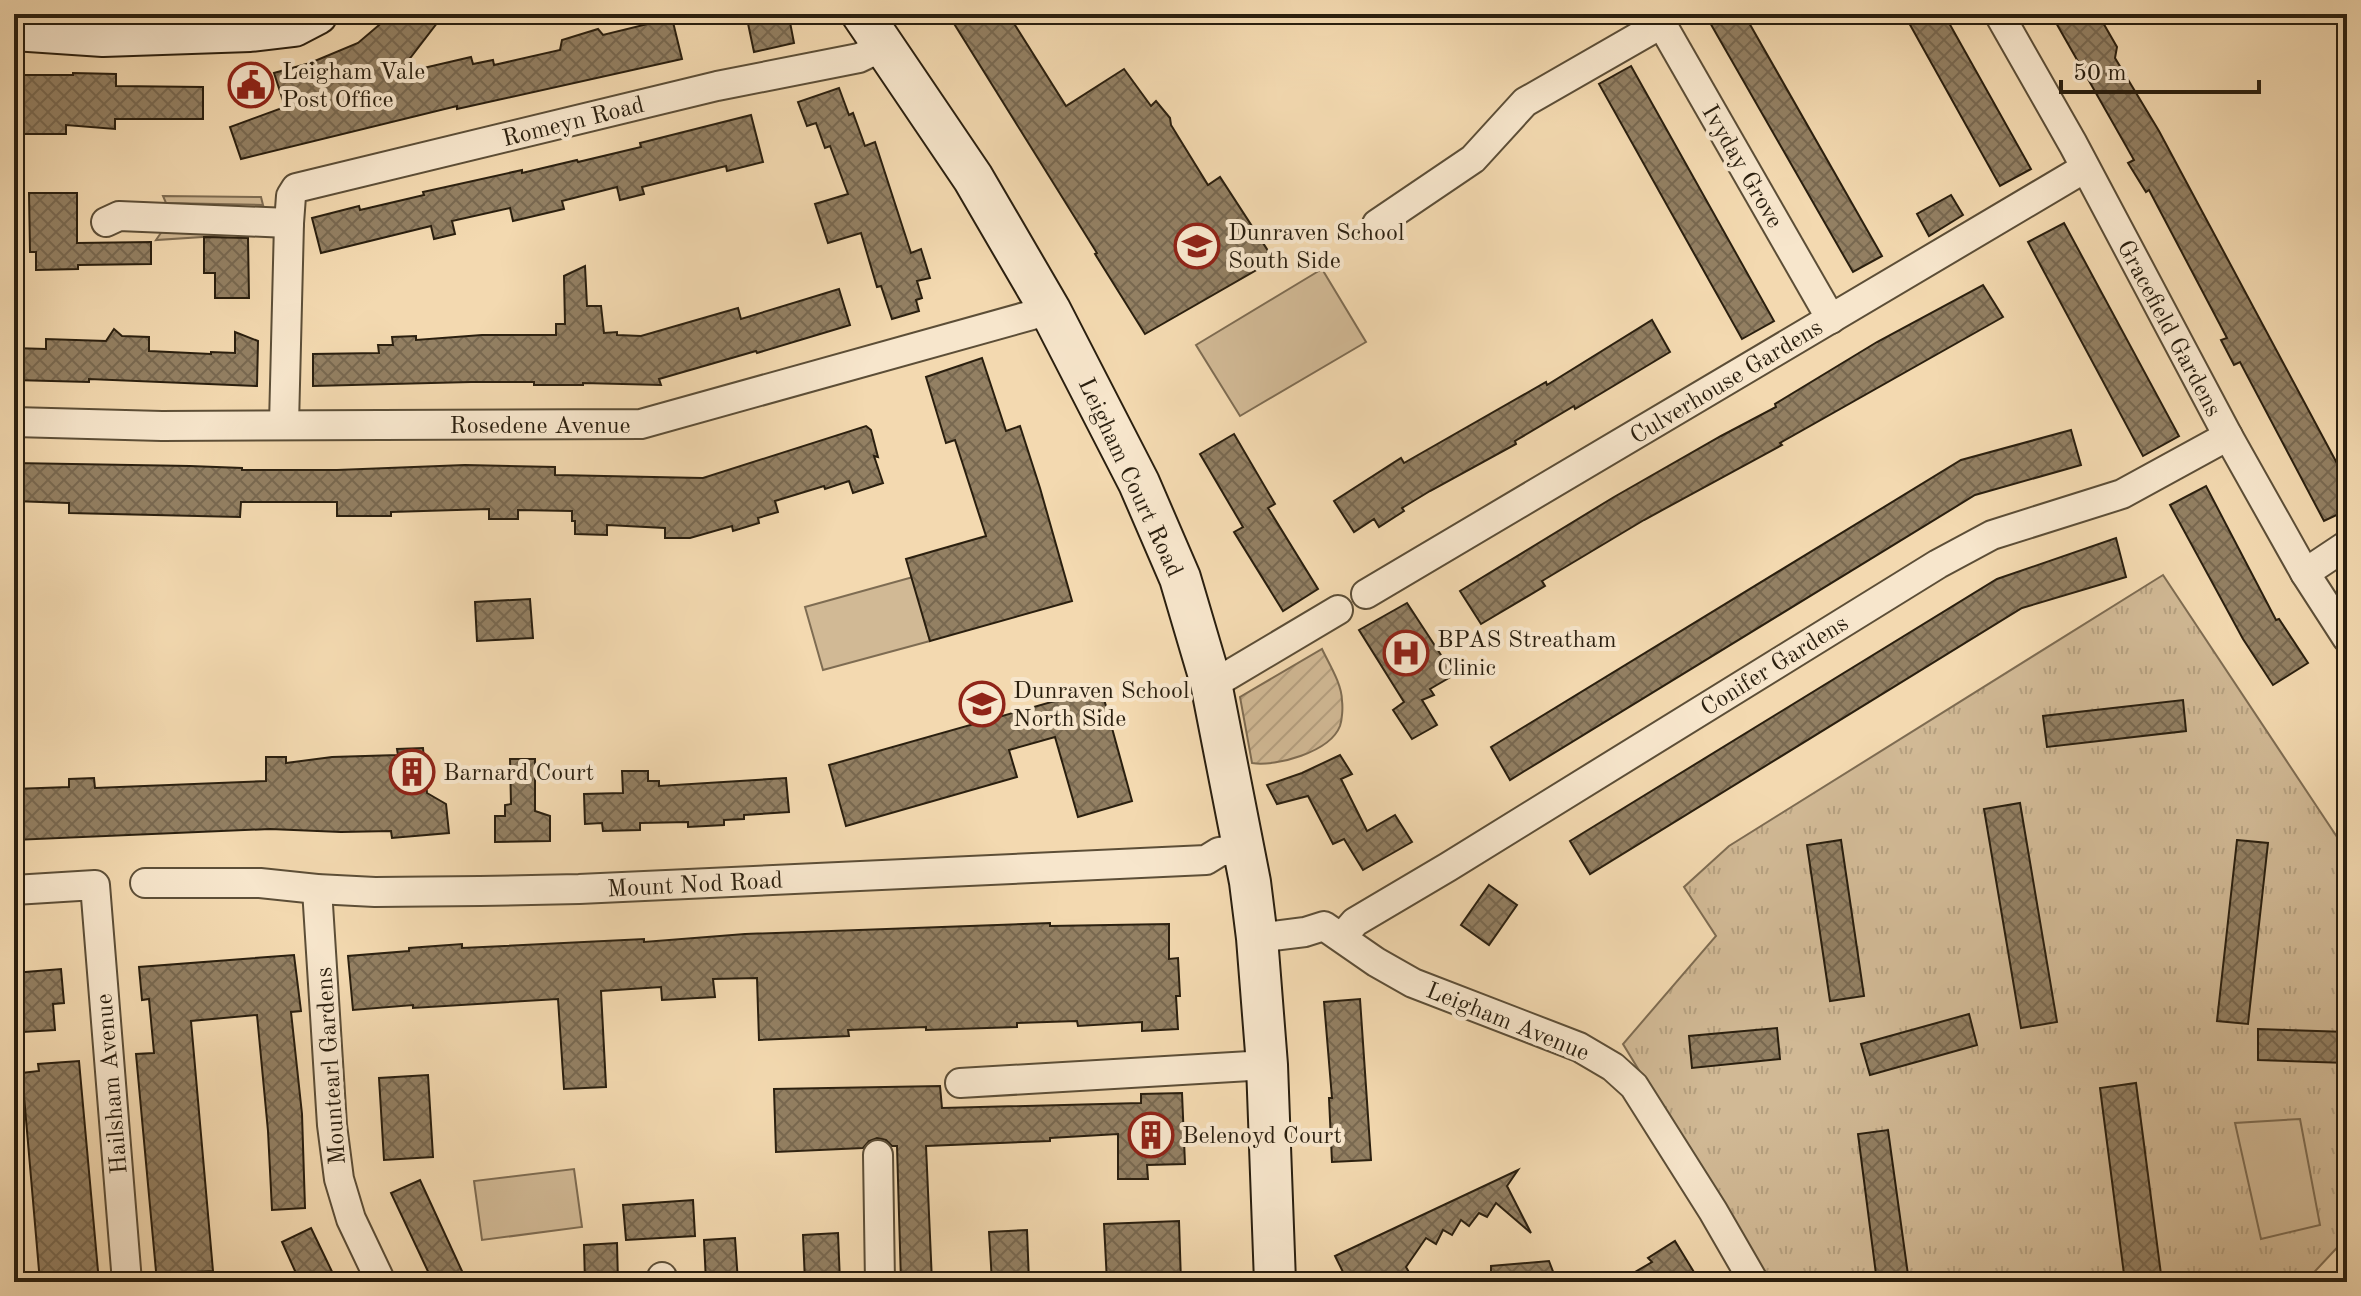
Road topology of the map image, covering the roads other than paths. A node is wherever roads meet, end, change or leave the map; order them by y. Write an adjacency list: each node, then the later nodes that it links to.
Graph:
1 (317, 14): 5 (street)
2 (862, 14): 6 (street, Leigham Court Road)
3 (1999, 14): 7 (street, Gracefield Gardens)
4 (1658, 19): 10 (street); 12 (street, Ivyday Grove)
5 (14, 30)
6 (884, 46): 9 (street, Romeyn Road); 11 (street, Leigham Court Road)
7 (2085, 168): 12 (street, Culverhouse Gardens); 15 (street, Gracefield Gardens)
8 (106, 222): 9 (street)
9 (289, 223): 14 (street, Romeyn Road)
10 (1377, 224)
11 (1050, 310): 14 (street, Rosedene Avenue); 21 (street, Leigham Court Road)
12 (1831, 319): 18 (street, Culverhouse Gardens)
13 (14, 422): 14 (street, Rosedene Avenue)
14 (284, 425)
15 (2228, 436): 17 (street, Gracefield Gardens); 26 (street, Conifer Gardens)
16 (2347, 545): 17 (street)
17 (2305, 573): 20 (street, Gracefield Gardens)
18 (1366, 594)
19 (1338, 610): 21 (street)
20 (2347, 638)
21 (1211, 683): 22 (street, Leigham Court Road)
22 (1224, 854): 24 (street, Mount Nod Road); 27 (street, Leigham Court Road)
23 (145, 883): 24 (street, Mount Nod Road)
24 (317, 889): 32 (street, Mountearl Gardens)
25 (14, 890): 31 (street, Hailsham Avenue)
26 (1333, 931): 27 (street); 35 (street, Leigham Avenue)
27 (1257, 938): 28 (street, Leigham Court Road)
28 (1267, 1065): 29 (street); 34 (street, Leigham Court Road)
29 (960, 1083)
30 (878, 1155): 33 (street)
31 (127, 1282)
32 (381, 1282)
33 (880, 1282)
34 (1275, 1282)
35 (1754, 1282)

